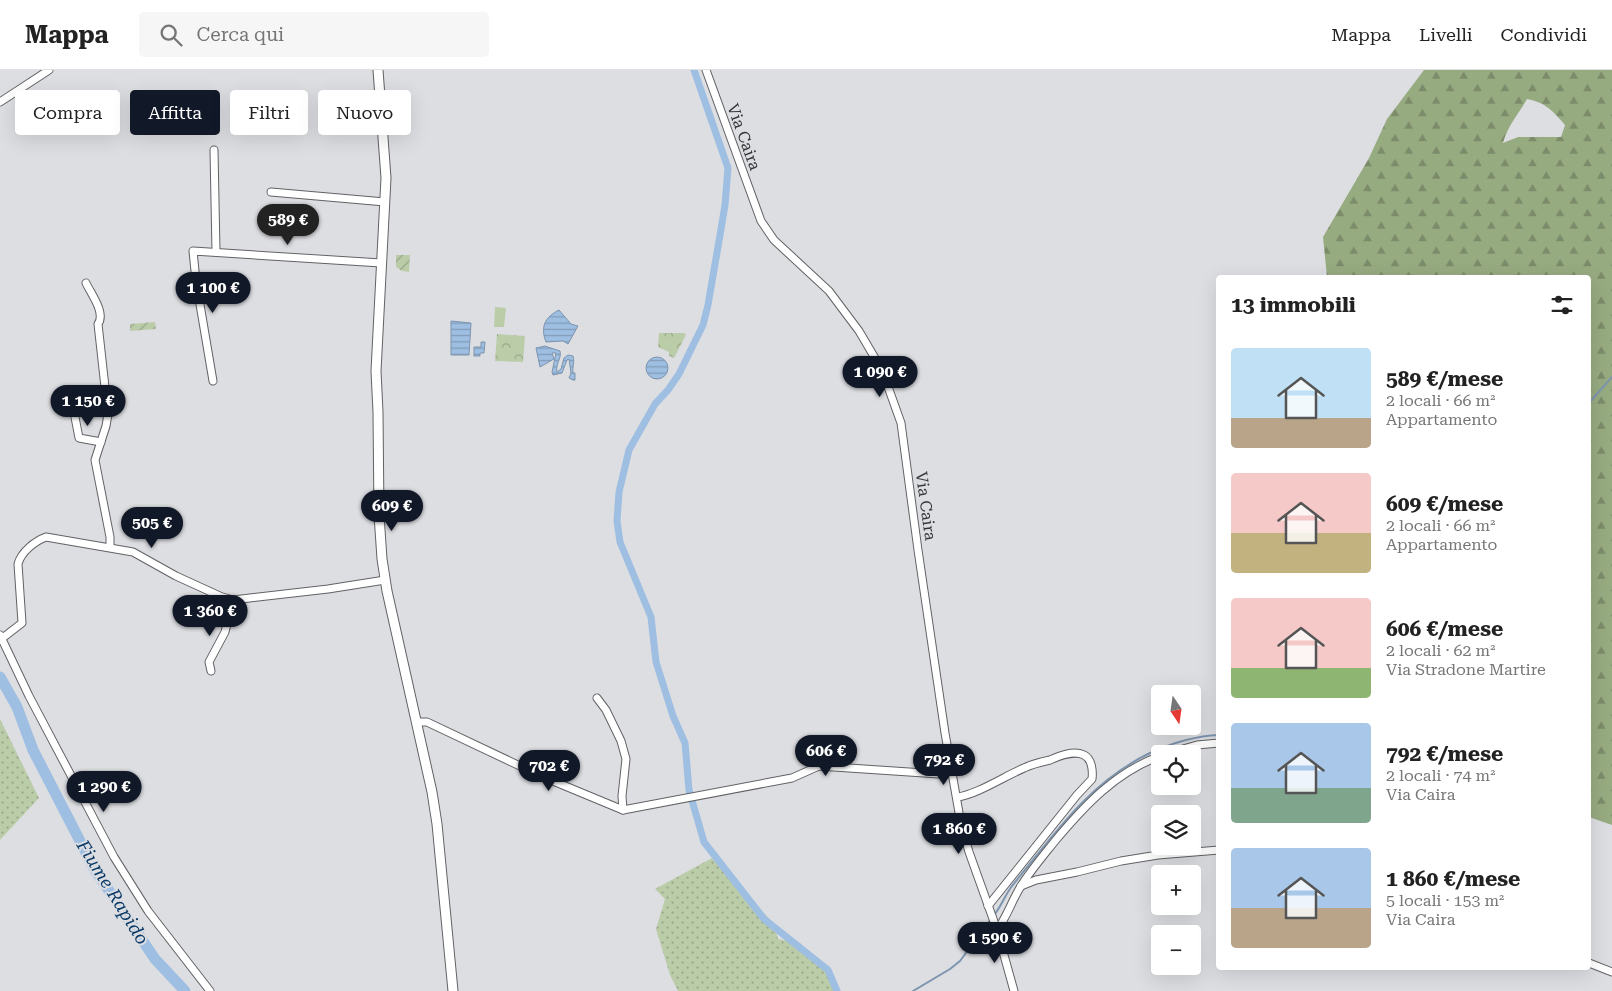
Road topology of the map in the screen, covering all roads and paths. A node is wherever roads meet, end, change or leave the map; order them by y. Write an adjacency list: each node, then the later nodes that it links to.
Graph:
1 (50, 70): 4 (street)
2 (378, 70): 7 (main road)
3 (706, 70): 24 (street, Via Caira)
4 (0, 102)
5 (214, 150): 8 (street)
6 (271, 192): 7 (street)
7 (385, 202): 9 (main road)
8 (216, 252): 9 (street); 11 (street)
9 (381, 263): 15 (main road)
10 (86, 283): 13 (street)
11 (213, 381)
12 (74, 412): 13 (street)
13 (101, 442): 14 (street)
14 (110, 547): 16 (street); 17 (street)
15 (385, 580): 16 (street); 20 (main road)
16 (233, 600): 18 (street)
17 (1, 638): 33 (street)
18 (211, 671)
19 (597, 698): 26 (street)
20 (416, 722): 26 (street); 34 (main road)
21 (1216, 743): 22 (street)
22 (1197, 745)
23 (1151, 760): 28 (street)
24 (952, 771): 25 (street, Via Caira); 26 (street)
25 (957, 797): 29 (street, Via Caira); 29 (street)
26 (623, 810)
27 (1216, 850): 28 (street)
28 (1021, 886): 30 (street)
29 (988, 906): 30 (street, Via Caira)
30 (997, 930): 35 (street, Via Caira)
31 (1591, 964): 32 (street)
32 (1612, 972)
33 (210, 991)
34 (453, 991)
35 (1014, 991)

